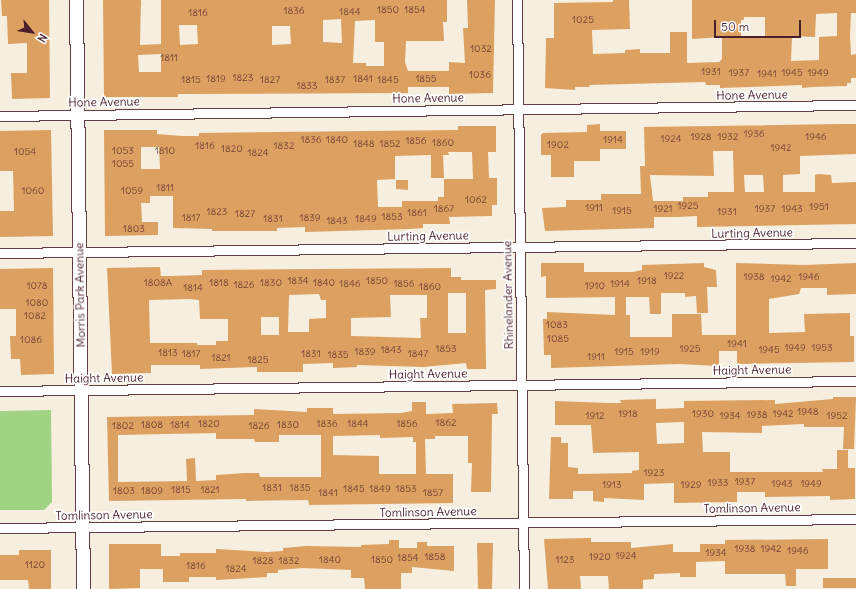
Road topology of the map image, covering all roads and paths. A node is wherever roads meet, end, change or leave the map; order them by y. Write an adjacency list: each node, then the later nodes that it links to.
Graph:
1 (76, 0): 5 (main road, Morris Park Avenue)
2 (517, 0): 4 (street, Rhinelander Avenue)
3 (856, 105): 4 (street, Hone Avenue)
4 (518, 110): 5 (street, Hone Avenue); 8 (street, Rhinelander Avenue)
5 (78, 115): 6 (street, Hone Avenue); 9 (main road, Morris Park Avenue)
6 (0, 116)
7 (856, 243): 8 (street, Lurting Avenue)
8 (520, 247): 9 (street, Lurting Avenue); 12 (street, Rhinelander Avenue)
9 (79, 252): 10 (street, Lurting Avenue); 13 (main road, Morris Park Avenue)
10 (0, 254)
11 (856, 381): 12 (street, Haight Avenue)
12 (521, 385): 13 (street, Haight Avenue); 16 (street, Rhinelander Avenue)
13 (81, 390): 14 (street, Haight Avenue); 18 (main road, Morris Park Avenue)
14 (0, 391)
15 (856, 519): 16 (street, Tomlinson Avenue)
16 (523, 523): 18 (street, Tomlinson Avenue); 20 (street, Rhinelander Avenue)
17 (0, 528): 18 (street, Tomlinson Avenue)
18 (82, 528): 19 (main road, Morris Park Avenue)
19 (83, 589)
20 (524, 589)

